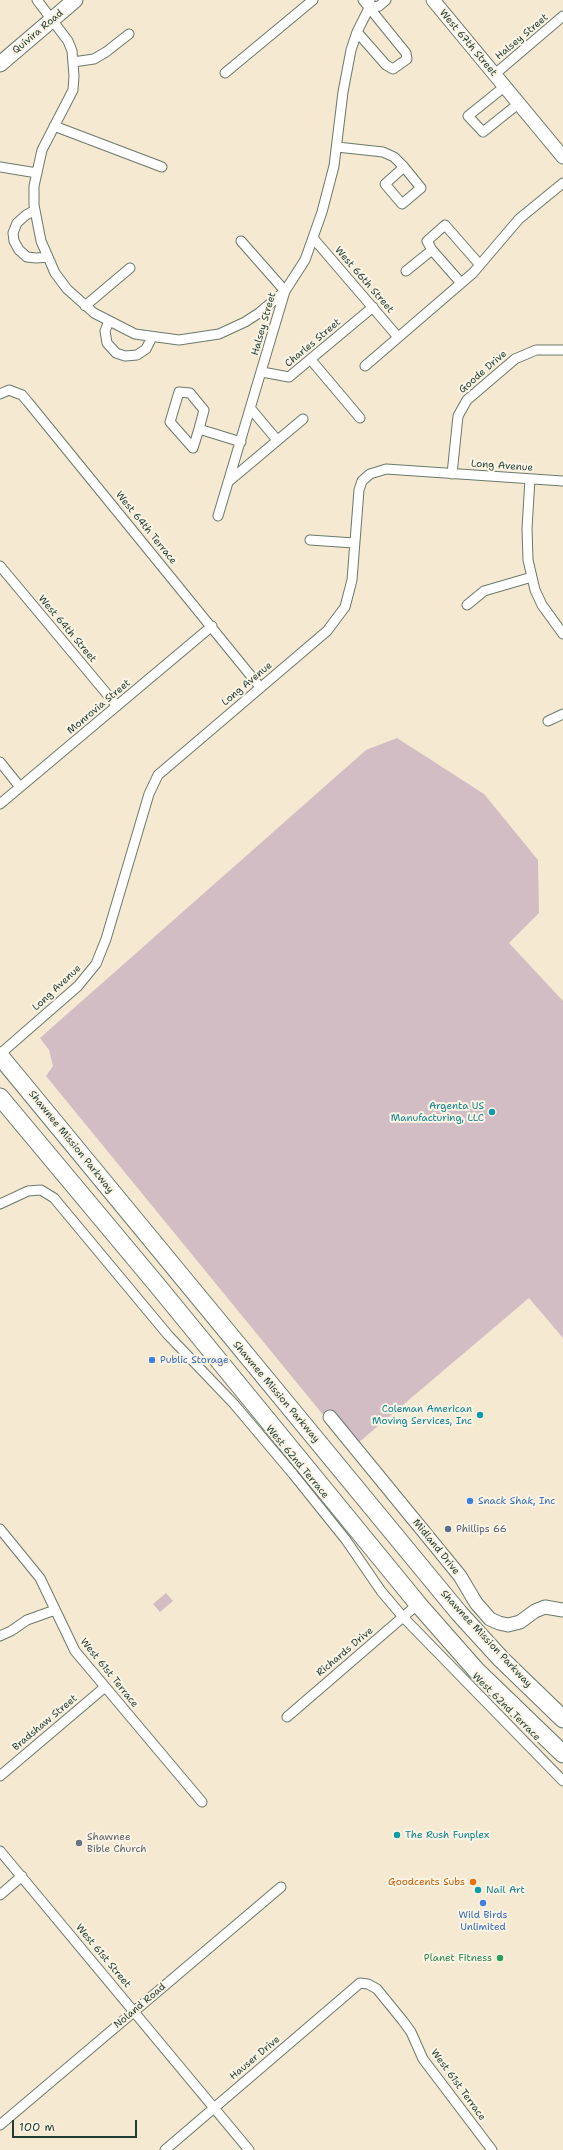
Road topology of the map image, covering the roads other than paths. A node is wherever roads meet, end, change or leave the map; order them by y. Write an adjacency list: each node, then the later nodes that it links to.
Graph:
1 (38, 0): 9 (street)
2 (75, 0): 9 (main road, Quivira Road)
3 (313, 0): 14 (street)
4 (363, 0): 7 (street)
5 (386, 0): 7 (street)
6 (433, 0): 15 (street, West 67th Street)
7 (370, 4): 10 (street, Halsey Street); 10 (street)
8 (563, 16): 15 (street, Halsey Street)
9 (52, 19): 12 (street); 13 (main road, Quivira Road)
10 (357, 32): 19 (street, Halsey Street)
11 (129, 34): 12 (street)
12 (73, 62): 18 (street)
13 (0, 64)
14 (226, 74)
15 (495, 74): 16 (street, West 67th Street)
16 (504, 87): 17 (street, West 67th Street); 17 (street, West 67th Street)
17 (518, 104): 20 (street, West 67th Street)
18 (54, 126): 22 (street); 24 (street)
19 (337, 147): 23 (street); 27 (street, Halsey Street)
20 (563, 157)
21 (0, 167): 24 (street)
22 (162, 167)
23 (404, 167)
24 (36, 173): 26 (street)
25 (563, 183): 31 (street)
26 (35, 210): 30 (street); 30 (street)
27 (313, 238): 35 (street, Halsey Street); 37 (street, West 66th Street)
28 (241, 241): 35 (street)
29 (432, 250): 31 (street); 33 (street); 34 (street)
30 (48, 257): 36 (street)
31 (480, 265): 34 (street)
32 (130, 268): 36 (street)
33 (406, 271)
34 (461, 283): 40 (street)
35 (285, 291): 39 (street); 44 (street, Halsey Street)
36 (85, 306): 38 (street)
37 (373, 307): 40 (street, West 66th Street); 42 (street, Charles Street)
38 (109, 322): 39 (street); 39 (street)
39 (152, 337)
40 (398, 337): 43 (street)
41 (563, 350): 52 (street, Goode Drive)
42 (311, 360): 44 (street, Charles Street); 47 (street)
43 (365, 366)
44 (262, 372): 46 (street, Halsey Street)
45 (0, 394): 62 (street, West 64th Terrace)
46 (251, 409): 50 (street); 51 (street, Halsey Street)
47 (360, 418)
48 (303, 419): 50 (street)
49 (199, 429): 49 (street); 51 (street)
50 (278, 440): 55 (street)
51 (240, 442): 55 (street, Halsey Street)
52 (452, 474): 53 (street, Long Avenue); 58 (street, Long Avenue)
53 (530, 479): 54 (street, Long Avenue); 60 (street)
54 (563, 481)
55 (228, 482): 56 (street, Halsey Street)
56 (218, 516)
57 (310, 540): 58 (street)
58 (354, 543): 64 (street, Long Avenue)
59 (0, 566): 65 (street, West 64th Street)
60 (532, 577): 61 (street); 63 (street)
61 (467, 605)
62 (212, 626): 64 (street, West 64th Terrace); 65 (street, Monrovia Street)
63 (563, 634)
64 (260, 687): 71 (street, Long Avenue)
65 (117, 706): 69 (street, Monrovia Street)
66 (563, 714): 67 (street)
67 (548, 721)
68 (0, 762): 69 (street)
69 (20, 787): 70 (street, Monrovia Street)
70 (0, 804)
71 (0, 1055): 75 (highway, Shawnee Mission Parkway)
72 (0, 1097): 74 (highway)
73 (0, 1204): 86 (street, West 62nd Terrace)
74 (131, 1254): 75 (highway); 76 (highway)
75 (174, 1268): 77 (highway, Shawnee Mission Parkway)
76 (157, 1285): 77 (highway); 80 (highway)
77 (195, 1293): 81 (highway, Shawnee Mission Parkway)
78 (330, 1416): 84 (street, Midland Drive)
79 (0, 1529): 83 (street, West 61st Terrace)
80 (389, 1570): 81 (highway); 82 (highway)
81 (430, 1579): 85 (highway, Shawnee Mission Parkway)
82 (418, 1604): 85 (highway); 86 (street, Richards Drive); 91 (highway)
83 (55, 1610): 87 (street); 88 (street, West 61st Terrace)
84 (563, 1610)
85 (459, 1613): 90 (highway, Shawnee Mission Parkway)
86 (403, 1617): 89 (street, Richards Drive); 93 (street, West 62nd Terrace)
87 (0, 1636)
88 (105, 1687): 92 (street, Bradshaw Street); 94 (street, West 61st Terrace)
89 (287, 1717)
90 (563, 1719)
91 (561, 1748)
92 (0, 1776)
93 (563, 1781)
94 (202, 1802)
95 (0, 1850): 96 (street, West 61st Street)
96 (22, 1876): 98 (street); 100 (street, West 61st Street)
97 (281, 1887): 100 (street, Noland Road)
98 (0, 1894)
99 (360, 1983): 101 (street, Hauser Drive); 105 (street, West 61st Terrace)
100 (135, 2011): 101 (street, West 61st Street); 102 (street, Noland Road)
101 (214, 2107): 103 (street, Hauser Drive); 104 (street, West 61st Street)
102 (0, 2125)
103 (164, 2150)
104 (249, 2150)
105 (492, 2150)

